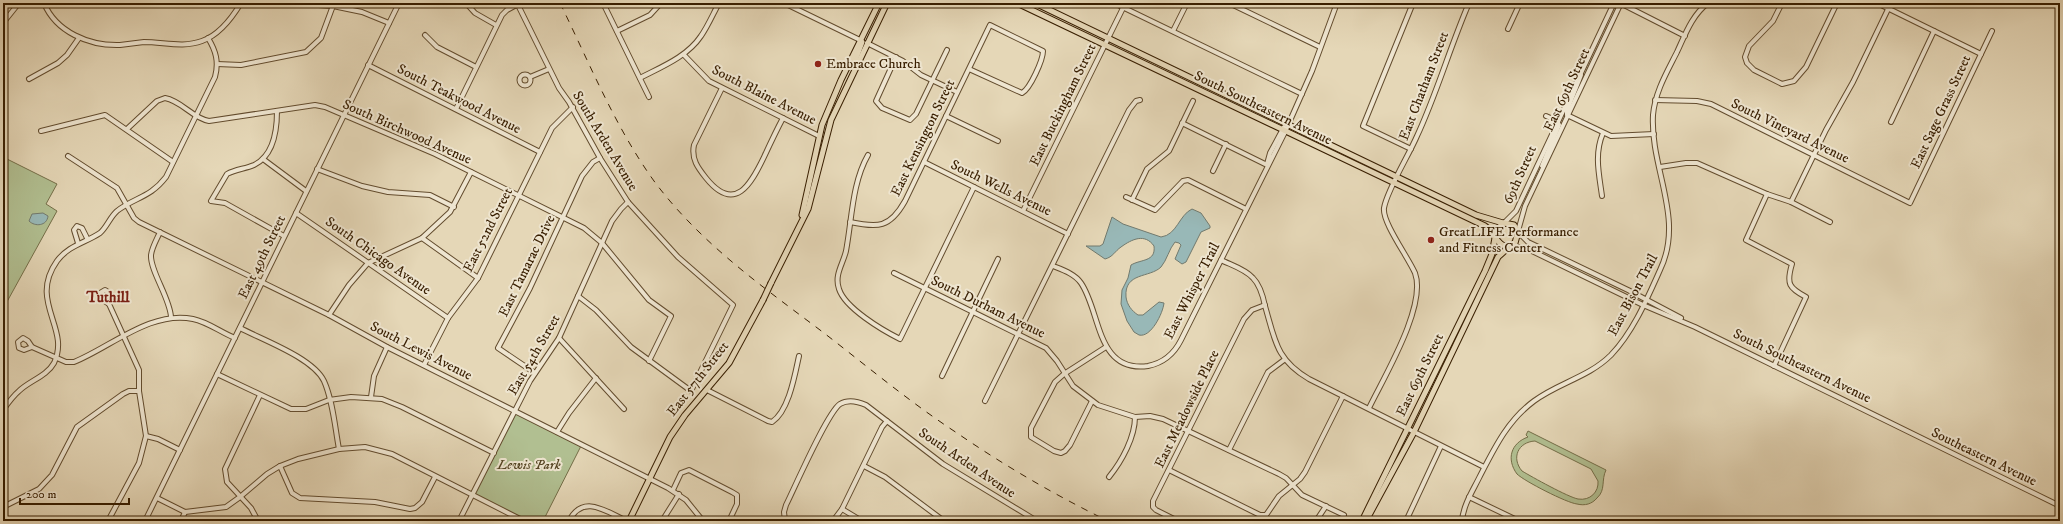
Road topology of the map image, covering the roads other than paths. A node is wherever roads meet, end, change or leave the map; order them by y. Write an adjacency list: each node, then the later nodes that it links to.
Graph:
1 (19, 3): 33 (street)
2 (44, 3): 43 (street)
3 (241, 3): 44 (street)
4 (290, 3): 29 (street)
5 (399, 3): 34 (street, East 49th Street)
6 (466, 3): 35 (street)
7 (603, 3): 37 (street)
8 (661, 3): 37 (street)
9 (719, 3): 52 (street)
10 (784, 3): 46 (street)
11 (879, 3): 46 (main road, East 57th Street)
12 (887, 3): 47 (main road, East 57th Street)
13 (1017, 3): 48 (main road, South Southeastern Avenue)
14 (1035, 3): 45 (main road, South Southeastern Avenue)
15 (1114, 3): 31 (street)
16 (1186, 3): 38 (street)
17 (1229, 3): 49 (street)
18 (1337, 3): 49 (street, East Whisper Trail)
19 (1413, 3): 93 (street)
20 (1469, 3): 93 (street, East Chatham Street)
21 (1520, 3): 36 (street)
22 (1614, 3): 59 (street, 69th Street)
23 (1621, 3): 42 (street); 79 (street, East 69th Street)
24 (1708, 3): 42 (street, East Bison Trail)
25 (1782, 3): 26 (street)
26 (1837, 3)
27 (1877, 3): 32 (street)
28 (1891, 3): 32 (street)
29 (333, 4): 34 (street); 54 (street)
30 (517, 4): 35 (street); 57 (street, South Arden Avenue)
31 (1123, 8): 38 (street); 45 (street, East Buckingham Street)
32 (1888, 8): 39 (street); 97 (street)
33 (3, 23)
34 (390, 23): 55 (street, East 49th Street)
35 (496, 25): 56 (street)
36 (1508, 29)
37 (617, 31): 61 (street)
38 (1173, 31): 67 (street)
39 (1934, 31): 51 (street); 82 (street)
40 (1992, 31): 51 (street, East Sage Grass Street)
41 (425, 35): 56 (street)
42 (1685, 36): 70 (street, East Bison Trail)
43 (79, 38): 44 (street); 62 (street)
44 (208, 38): 54 (street)
45 (1108, 38): 48 (street, East Buckingham Street); 84 (main road, South Southeastern Avenue)
46 (860, 40): 64 (main road); 90 (main road, East 57th Street)
47 (867, 44): 53 (street); 64 (main road, East 57th Street)
48 (1105, 45): 86 (main road, South Southeastern Avenue); 123 (street, East Buckingham Street)
49 (1320, 47): 67 (street, East Whisper Trail)
50 (947, 50): 63 (street)
51 (1981, 54): 119 (street, East Sage Grass Street)
52 (684, 55): 61 (street); 65 (street, South Blaine Avenue)
53 (896, 57): 63 (street); 63 (street)
54 (218, 64): 75 (street)
55 (368, 65): 73 (street, South Teakwood Avenue); 76 (street, East 49th Street)
56 (476, 67): 73 (street)
57 (549, 69): 60 (street); 72 (street, South Arden Avenue)
58 (969, 69): 58 (street, East Kensington Street); 66 (street, East Kensington Street)
59 (1582, 69): 79 (street); 81 (street, 69th Street)
60 (530, 77)
61 (640, 78): 68 (street)
62 (29, 79)
63 (933, 81): 66 (street)
64 (847, 86): 129 (main road, East 57th Street)
65 (722, 88): 80 (street, South Blaine Avenue); 80 (street)
66 (957, 92): 77 (street, East Kensington Street)
67 (1302, 94): 84 (street, East Whisper Trail)
68 (649, 97)
69 (1140, 100): 132 (street)
70 (1655, 100): 89 (street, East Bison Trail); 97 (street, South Vineyard Avenue)
71 (1193, 101): 83 (street)
72 (572, 108): 94 (street, East 52nd Street); 98 (street, South Arden Avenue)
73 (456, 109): 94 (street, South Teakwood Avenue)
74 (277, 111): 75 (street, South Birchwood Avenue); 76 (street, South Birchwood Avenue); 99 (street)
75 (196, 116): 85 (street, South Birchwood Avenue); 100 (street)
76 (343, 116): 104 (street, East 49th Street); 106 (street, South Birchwood Avenue)
77 (946, 116): 91 (street); 101 (street, East Kensington Street)
78 (1546, 116): 81 (street)
79 (1568, 116): 88 (street); 107 (street, East 69th Street)
80 (783, 118): 90 (street, South Blaine Avenue)
81 (1557, 121): 107 (street); 128 (street, 69th Street)
82 (1891, 122)
83 (1182, 124): 92 (street); 116 (street)
84 (1287, 124): 86 (street, East Whisper Trail); 108 (main road, South Southeastern Avenue)
85 (127, 129): 87 (street); 100 (street)
86 (1283, 130): 102 (street, East Whisper Trail); 109 (main road, South Southeastern Avenue)
87 (41, 131)
88 (1603, 133): 89 (street); 114 (street)
89 (1654, 134): 103 (street, East Bison Trail)
90 (819, 136): 129 (main road, East 57th Street)
91 (998, 141)
92 (1226, 144): 102 (street); 105 (street)
93 (1411, 149): 108 (street, East Chatham Street)
94 (540, 152): 113 (street, East 52nd Street)
95 (868, 155): 126 (street)
96 (68, 156): 120 (street, South Lewis Avenue)
97 (1814, 156): 118 (street); 119 (street, South Vineyard Avenue)
98 (600, 158): 117 (street, South Arden Avenue); 125 (street, East Tamarac Drive)
99 (263, 159): 111 (street); 133 (street)
100 (173, 162): 120 (street)
101 (924, 162): 110 (street, South Wells Avenue); 126 (street, East Kensington Street)
102 (1267, 165): 122 (street, East Whisper Trail)
103 (1660, 167): 112 (street); 149 (street, East Bison Trail)
104 (317, 169): 111 (street, East 49th Street); 121 (street)
105 (1213, 171)
106 (470, 172): 113 (street, South Birchwood Avenue); 121 (street)
107 (1540, 174): 131 (street, East 69th Street)
108 (1398, 177): 109 (street, East Chatham Street); 128 (main road, South Southeastern Avenue)
109 (1394, 184): 134 (main road, South Southeastern Avenue); 186 (street, East Chatham Street)
110 (974, 187): 123 (street, South Wells Avenue); 147 (street)
111 (306, 191): 124 (street, East 49th Street)
112 (1767, 194): 118 (street); 172 (street)
113 (518, 196): 125 (street, South Birchwood Avenue); 145 (street, East 52nd Street)
114 (1602, 196)
115 (1126, 197): 116 (street)
116 (1132, 200): 122 (street)
117 (628, 202): 138 (street, East 54th Street); 151 (street, South Arden Avenue)
118 (1791, 202): 127 (street)
119 (1910, 203)
120 (127, 205): 130 (street, South Lewis Avenue); 135 (street)
121 (454, 207): 136 (street)
122 (1246, 209): 141 (street, East Whisper Trail)
123 (1023, 211): 132 (street, South Wells Avenue)
124 (296, 213): 133 (street, East 49th Street); 142 (street, South Chicago Avenue)
125 (563, 218): 138 (street, South Birchwood Avenue); 173 (street, East Tamarac Drive)
126 (850, 222): 147 (street)
127 (1830, 222)
128 (1504, 223): 131 (main road); 134 (main road)
129 (797, 230): 178 (main road, East 57th Street, bridge)
130 (160, 232): 146 (street, South Lewis Avenue); 156 (street)
131 (1518, 232): 139 (main road); 149 (street, South Southeastern Avenue)
132 (1068, 234): 143 (street)
133 (284, 236): 146 (street, East 49th Street)
134 (1495, 237): 139 (main road); 193 (main road, East 69th Street)
135 (88, 238): 137 (street); 137 (street)
136 (422, 238): 142 (street); 145 (street)
137 (78, 243): 168 (street)
138 (602, 243): 148 (street, East 54th Street); 170 (street, South Birchwood Avenue)
139 (1511, 246): 153 (street, South Southeastern Avenue); 196 (main road, East 69th Street)
140 (998, 259): 154 (street)
141 (1221, 260): 152 (street); 165 (street, East Whisper Trail)
142 (368, 263): 155 (street); 157 (street, South Chicago Avenue)
143 (1053, 266): 160 (street); 165 (street, East Whisper Trail)
144 (894, 273): 147 (street, South Durham Avenue)
145 (478, 278): 157 (street, East 52nd Street)
146 (262, 282): 155 (street, South Lewis Avenue); 159 (street, East 49th Street)
147 (925, 288): 154 (street, South Durham Avenue)
148 (578, 296): 163 (street, East 54th Street); 170 (street)
149 (1646, 299): 153 (street, East Bison Trail); 158 (street, South Southeastern Avenue)
150 (109, 304): 161 (street)
151 (733, 305): 170 (street, East 57th Street)
152 (1265, 305): 169 (street); 194 (street, East Meadowside Place)
153 (1643, 305): 158 (street, South Southeastern Avenue); 205 (street, East Bison Trail)
154 (973, 312): 160 (street, South Durham Avenue); 176 (street)
155 (328, 315): 164 (street, South Lewis Avenue)
156 (171, 317): 161 (street); 162 (street)
157 (448, 318): 171 (street, East 52nd Street)
158 (1695, 327): 172 (street, South Southeastern Avenue)
159 (240, 328): 162 (street, East 49th Street); 183 (street)
160 (1019, 335): 175 (street, South Durham Avenue); 184 (street)
161 (123, 336): 168 (street); 179 (street)
162 (235, 338): 174 (street, East 49th Street)
163 (559, 338): 173 (street, East 54th Street); 177 (street)
164 (387, 347): 171 (street, South Lewis Avenue); 182 (street)
165 (1106, 347): 175 (street)
166 (32, 348): 168 (street)
167 (798, 356): 178 (street)
168 (56, 358): 188 (street)
169 (1284, 360): 181 (street); 201 (street)
170 (650, 361)
171 (424, 365): 189 (street, South Lewis Avenue)
172 (1774, 366): 192 (street, South Southeastern Avenue)
173 (535, 373): 189 (street, East 54th Street)
174 (217, 374): 180 (street); 200 (street, East 49th Street)
175 (1064, 374): 185 (street, South Durham Avenue); 185 (street)
176 (942, 376)
177 (596, 378): 187 (street); 195 (street)
178 (707, 390): 209 (main road, East 57th Street)
179 (138, 391): 197 (street); 219 (street)
180 (260, 395): 183 (street); 214 (street)
181 (1343, 396): 186 (street); 210 (street)
182 (371, 397): 183 (street); 202 (street)
183 (329, 400): 199 (street)
184 (985, 401)
185 (1092, 402): 190 (street, South Durham Avenue)
186 (1368, 408): 193 (street)
187 (624, 409)
188 (3, 410)
189 (515, 411): 195 (street, South Lewis Avenue); 202 (street, East 54th Street)
190 (1135, 417): 194 (street, South Durham Avenue); 208 (street)
191 (887, 421): 204 (street); 224 (street, South Arden Avenue); 236 (street, South Arden Avenue)
192 (1899, 427): 218 (street, Southeastern Avenue)
193 (1407, 428): 196 (street); 242 (main road, East 69th Street)
194 (1188, 431): 201 (street, South Durham Avenue); 206 (street, East Meadowside Place)
195 (557, 432): 209 (street, South Lewis Avenue)
196 (1414, 432): 198 (street); 242 (main road, East 69th Street)
197 (146, 436): 200 (street); 225 (street)
198 (1441, 446): 205 (street); 243 (street)
199 (339, 449): 203 (street); 207 (street)
200 (180, 450): 216 (street, East 49th Street)
201 (1229, 450): 210 (street, South Durham Avenue)
202 (494, 453): 213 (street, East 54th Street)
203 (280, 466): 207 (street); 214 (street)
204 (864, 466): 220 (street); 239 (street)
205 (1484, 468): 215 (street, East Bison Trail)
206 (1169, 470): 210 (street); 240 (street, East Meadowside Place)
207 (435, 477): 213 (street)
208 (1109, 477)
209 (649, 479): 211 (street, South Lewis Avenue); 232 (main road, East 57th Street)
210 (1293, 484): 217 (street, South Durham Avenue)
211 (673, 490): 212 (street, South Lewis Avenue); 235 (street)
212 (679, 494): 233 (street); 234 (street, South Lewis Avenue)
213 (472, 495): 223 (street); 229 (street, East 54th Street)
214 (240, 497): 221 (street); 228 (street)
215 (1470, 497): 244 (street, East Bison Trail); 245 (street)
216 (157, 498): 221 (street); 226 (street, East 49th Street)
217 (1326, 506): 222 (street, South Durham Avenue); 241 (street)
218 (2060, 506)
219 (3, 507)
220 (842, 509): 237 (street); 238 (street)
221 (185, 512): 227 (street)
222 (1344, 515)
223 (514, 519): 230 (street)
224 (1034, 520)
225 (108, 521)
226 (145, 521)
227 (181, 521)
228 (258, 521)
229 (459, 521)
230 (524, 521)
231 (569, 521): 232 (street)
232 (628, 521)
233 (662, 521)
234 (703, 521)
235 (729, 521)
236 (785, 521)
237 (833, 521)
238 (862, 521)
239 (944, 521)
240 (1178, 521)
241 (1316, 521)
242 (1364, 521)
243 (1406, 521)
244 (1462, 521)
245 (1518, 521)

